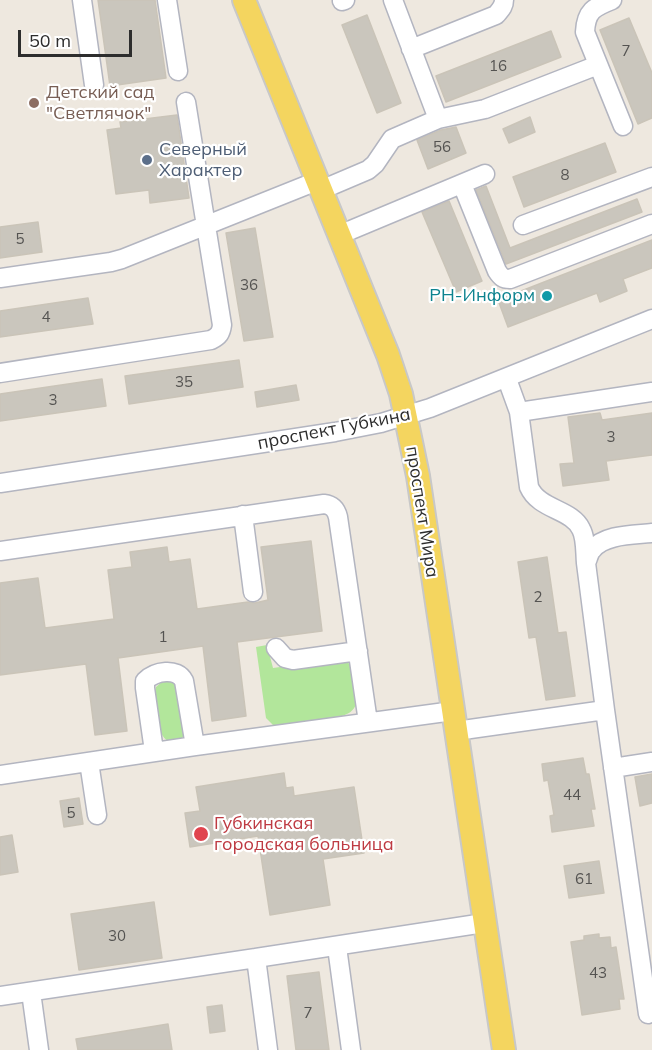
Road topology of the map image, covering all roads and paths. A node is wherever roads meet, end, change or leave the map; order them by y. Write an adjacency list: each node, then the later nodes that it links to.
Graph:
1 (82, 0): 10 (street)
2 (167, 0): 9 (street)
3 (244, 0): 17 (main road, проспект Мира)
4 (393, 0): 7 (street)
5 (504, 0): 7 (street)
6 (612, 0): 8 (street)
7 (411, 48): 12 (street)
8 (598, 65): 12 (street); 13 (street)
9 (178, 71)
10 (94, 85)
11 (186, 102): 20 (street)
12 (438, 119): 17 (street)
13 (623, 126)
14 (485, 174): 16 (street)
15 (651, 178): 19 (street)
16 (462, 184): 18 (street); 21 (street)
17 (319, 185): 20 (street); 21 (main road, проспект Мира)
18 (652, 224)
19 (524, 225)
20 (205, 226): 22 (street); 24 (street)
21 (339, 235): 28 (main road, проспект Мира)
22 (0, 278)
23 (652, 319): 25 (street, проспект Губкина)
24 (0, 373)
25 (507, 379): 27 (street); 28 (street, проспект Губкина)
26 (652, 393): 27 (street)
27 (519, 412): 33 (street)
28 (406, 416): 29 (street, проспект Губкина); 38 (main road, проспект Мира)
29 (0, 483)
30 (243, 515): 32 (street); 34 (street); 36 (street)
31 (652, 533): 33 (street)
32 (0, 550)
33 (586, 563): 37 (street)
34 (253, 592)
35 (276, 648): 36 (street)
36 (358, 651): 39 (street)
37 (605, 710): 38 (street); 44 (street)
38 (454, 721): 39 (street); 47 (main road, проспект Мира)
39 (368, 722): 40 (street)
40 (195, 746): 41 (street); 41 (street)
41 (154, 751): 42 (street)
42 (89, 762): 45 (street); 46 (street)
43 (652, 762): 44 (street)
44 (613, 768): 49 (street)
45 (0, 775)
46 (97, 815)
47 (484, 923): 48 (street); 57 (main road, проспект Мира)
48 (337, 946): 50 (street); 56 (street)
49 (646, 957): 53 (street)
50 (256, 958): 51 (street); 55 (street)
51 (31, 992): 52 (street); 54 (street)
52 (0, 996)
53 (648, 1014)
54 (39, 1050)
55 (268, 1050)
56 (351, 1050)
57 (504, 1050)

